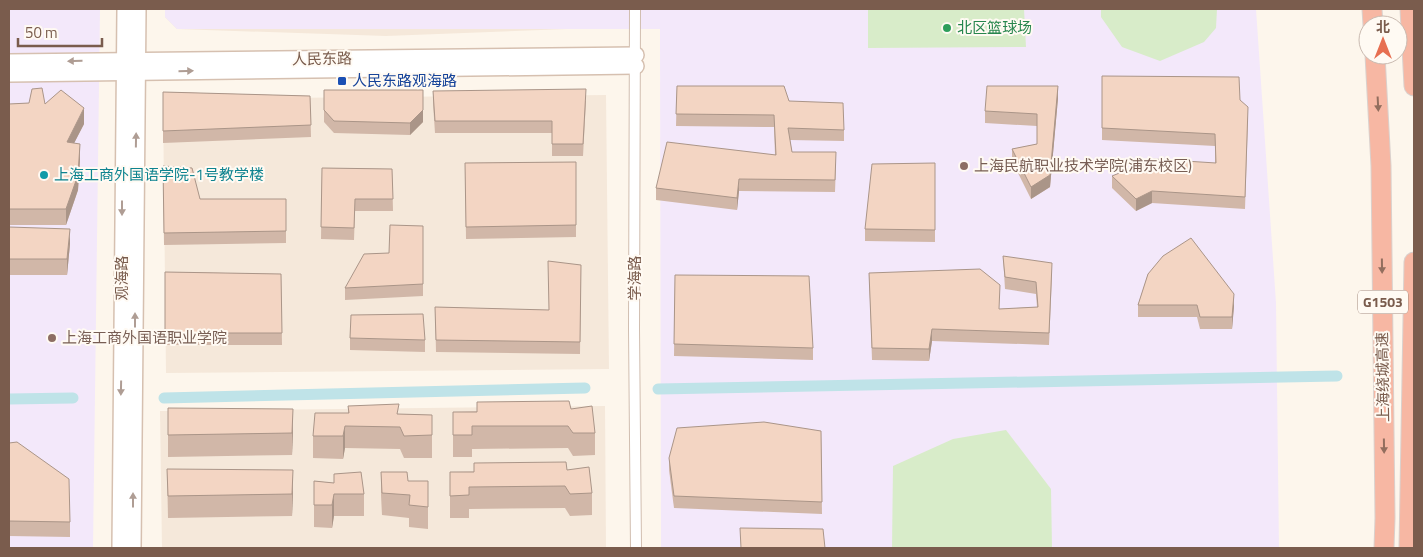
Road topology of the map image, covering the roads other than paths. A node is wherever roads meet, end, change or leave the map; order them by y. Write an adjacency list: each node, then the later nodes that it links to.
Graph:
1 (124, 9): 8 (main road, 观海路)
2 (138, 9): 8 (main road, 观海路)
3 (635, 9): 5 (street, 学海路)
4 (1410, 9): 10 (highway)
5 (636, 60): 8 (main road, 人民东路); 14 (street, 学海路)
6 (9, 62): 8 (main road, 人民东路, one-way to 6)
7 (1376, 65): 15 (highway, 上海绕城高速 / G1503, one-way to 15)
8 (130, 66): 9 (main road, 人民东路); 12 (main road, 观海路, one-way to 12); 13 (main road, 观海路, one-way to 8)
9 (9, 74)
10 (1414, 86)
11 (1414, 262): 16 (highway, 上海绕城高速 / G1503)
12 (120, 548)
13 (132, 548)
14 (636, 548)
15 (1384, 548)
16 (1408, 548)

